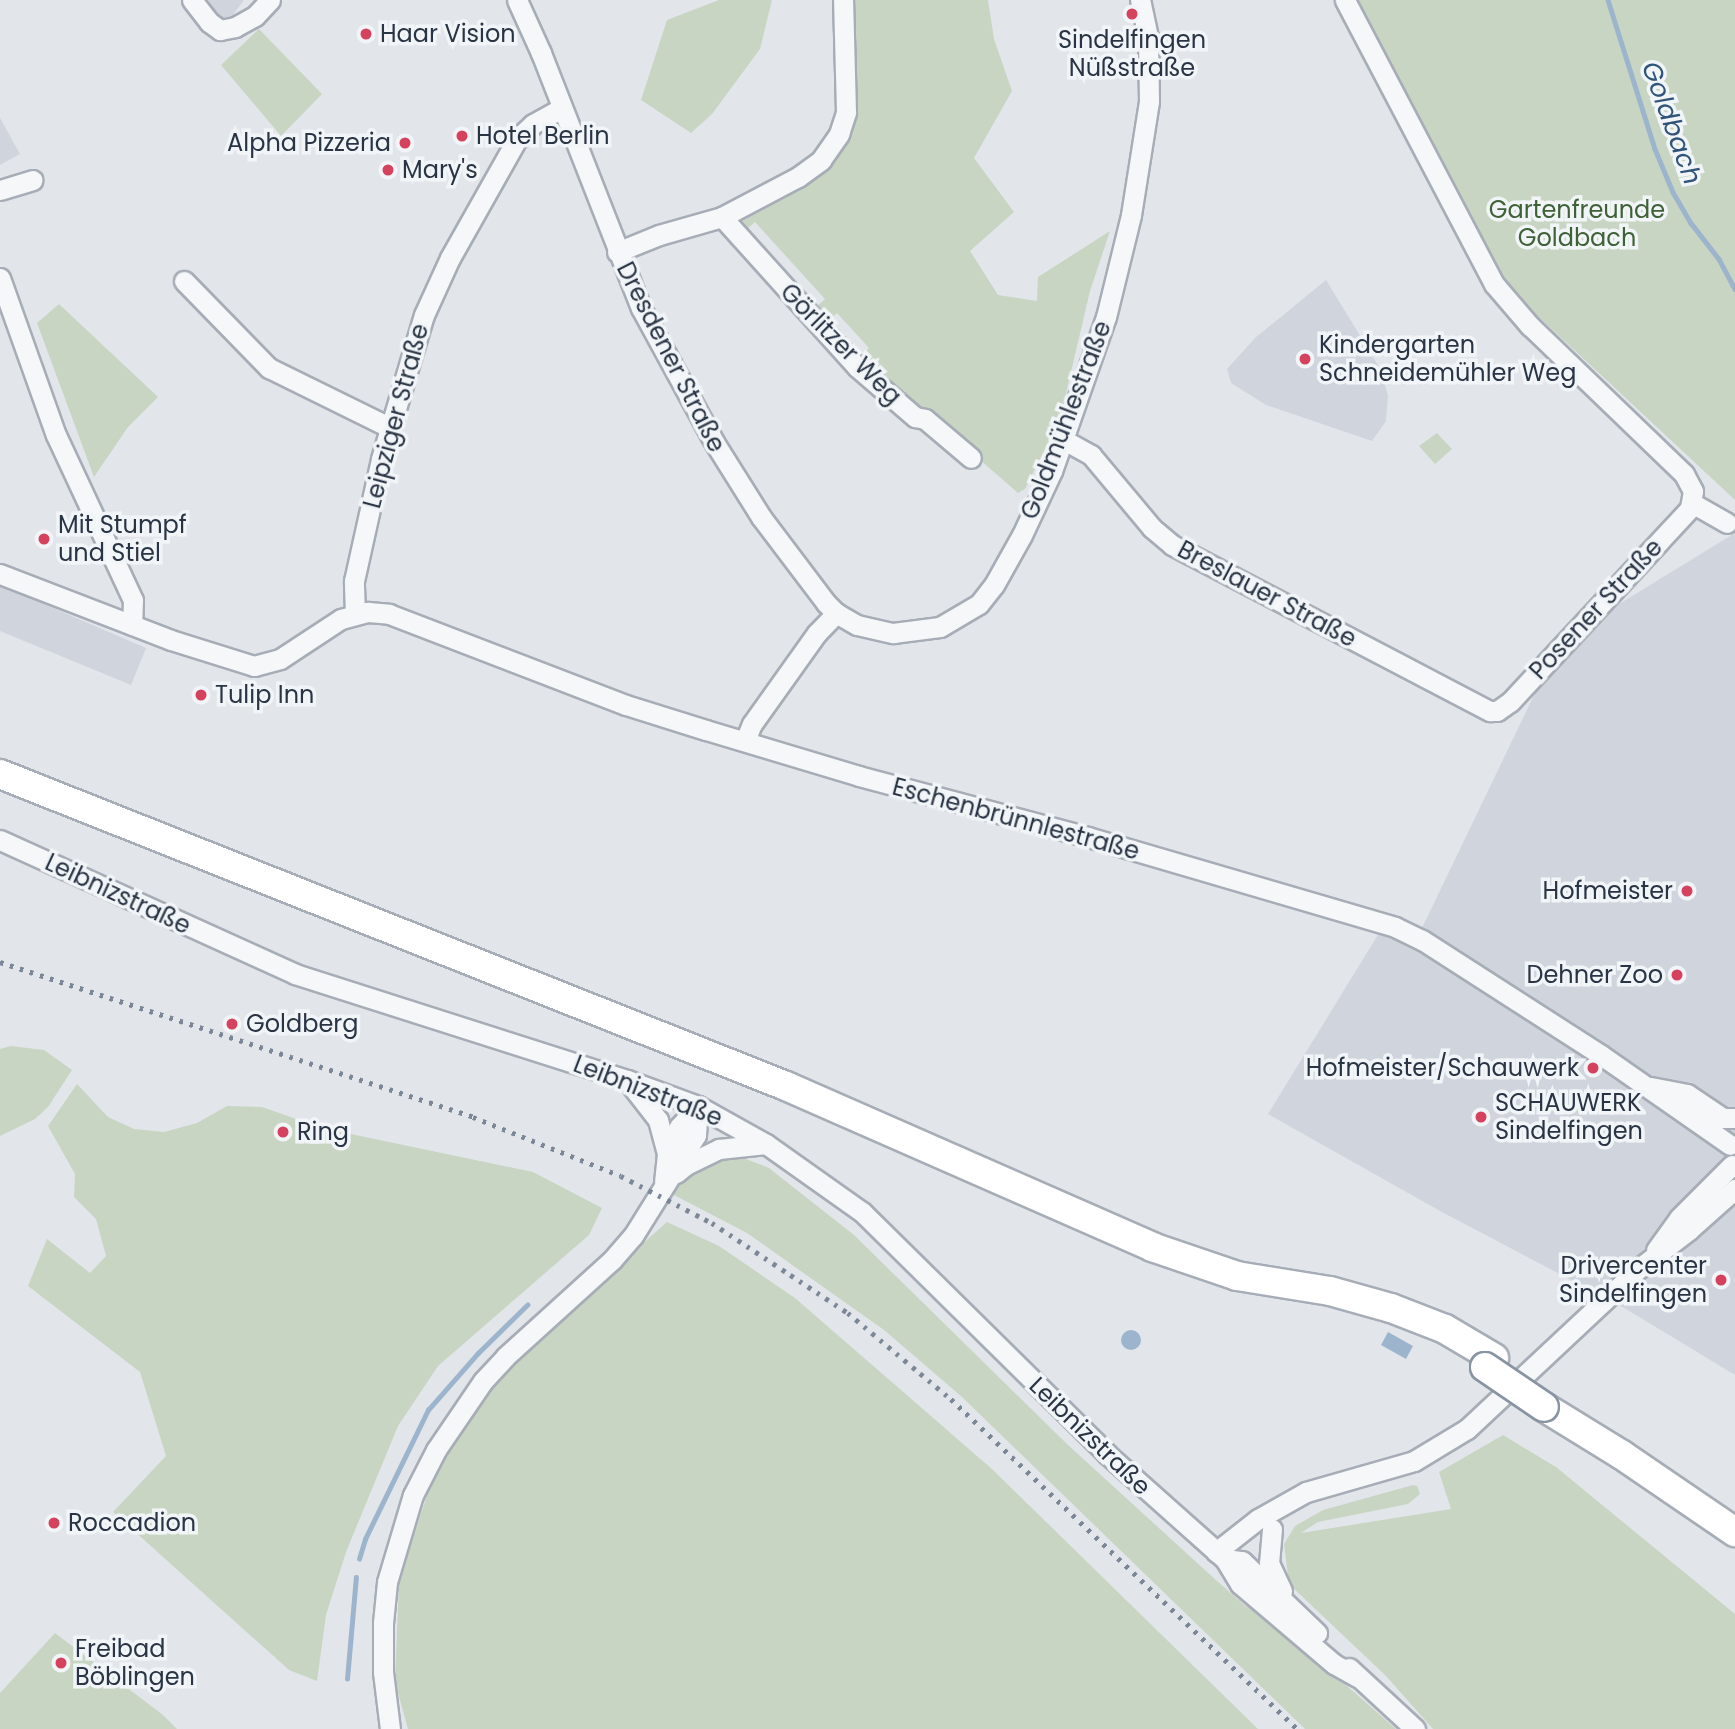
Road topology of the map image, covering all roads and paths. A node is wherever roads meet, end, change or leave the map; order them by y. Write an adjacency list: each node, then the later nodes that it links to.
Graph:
1 (192, 0): 2 (street)
2 (270, 0)
3 (517, 0): 7 (street, Dresdener Straße)
4 (843, 0): 10 (street)
5 (1140, 0): 15 (street, Goldmühlestraße)
6 (1345, 0): 17 (street)
7 (562, 108): 11 (street, Dresdener Straße); 14 (street, Leipziger Straße)
8 (33, 180): 9 (street)
9 (0, 190)
10 (722, 217): 11 (street); 16 (street, Görlitzer Weg)
11 (617, 251): 20 (street, Dresdener Straße)
12 (0, 278): 22 (street)
13 (184, 281): 14 (street)
14 (389, 427): 21 (street, Leipziger Straße)
15 (1064, 440): 20 (street, Goldmühlestraße); 23 (street, Breslauer Straße)
16 (971, 458)
17 (1692, 503): 18 (street); 23 (street, Posener Straße)
18 (1727, 523)
19 (0, 574): 22 (street)
20 (836, 613): 24 (street)
21 (355, 614): 22 (street); 24 (street, Eschenbrünnlestraße)
22 (132, 625)
23 (1497, 711)
24 (745, 741): 29 (street, Eschenbrünnlestraße)
25 (0, 774): 39 (highway)
26 (0, 793): 39 (highway)
27 (0, 840): 28 (street, Leibnizstraße)
28 (627, 1080): 30 (street, Leibnizstraße); 34 (street)
29 (1650, 1087): 31 (street, Eschenbrünnlestraße); 32 (street, Eschenbrünnlestraße)
30 (698, 1107): 33 (street, Leibnizstraße); 34 (street); 36 (street)
31 (1735, 1118)
32 (1733, 1140): 35 (street)
33 (766, 1143): 36 (street); 45 (street, Leibnizstraße)
34 (667, 1154): 36 (street)
35 (1733, 1168): 38 (street)
36 (664, 1183): 48 (street)
37 (1735, 1189): 38 (street)
38 (1652, 1256): 41 (street)
39 (1490, 1363): 40 (highway, bridge)
40 (1549, 1402): 42 (highway); 44 (highway)
41 (1292, 1499): 43 (street); 45 (street)
42 (1735, 1517)
43 (1272, 1529): 45 (street); 46 (street)
44 (1735, 1532)
45 (1221, 1555): 46 (street); 47 (street)
46 (1303, 1620): 47 (street)
47 (1357, 1677): 49 (street)
48 (390, 1729)
49 (1415, 1729)

